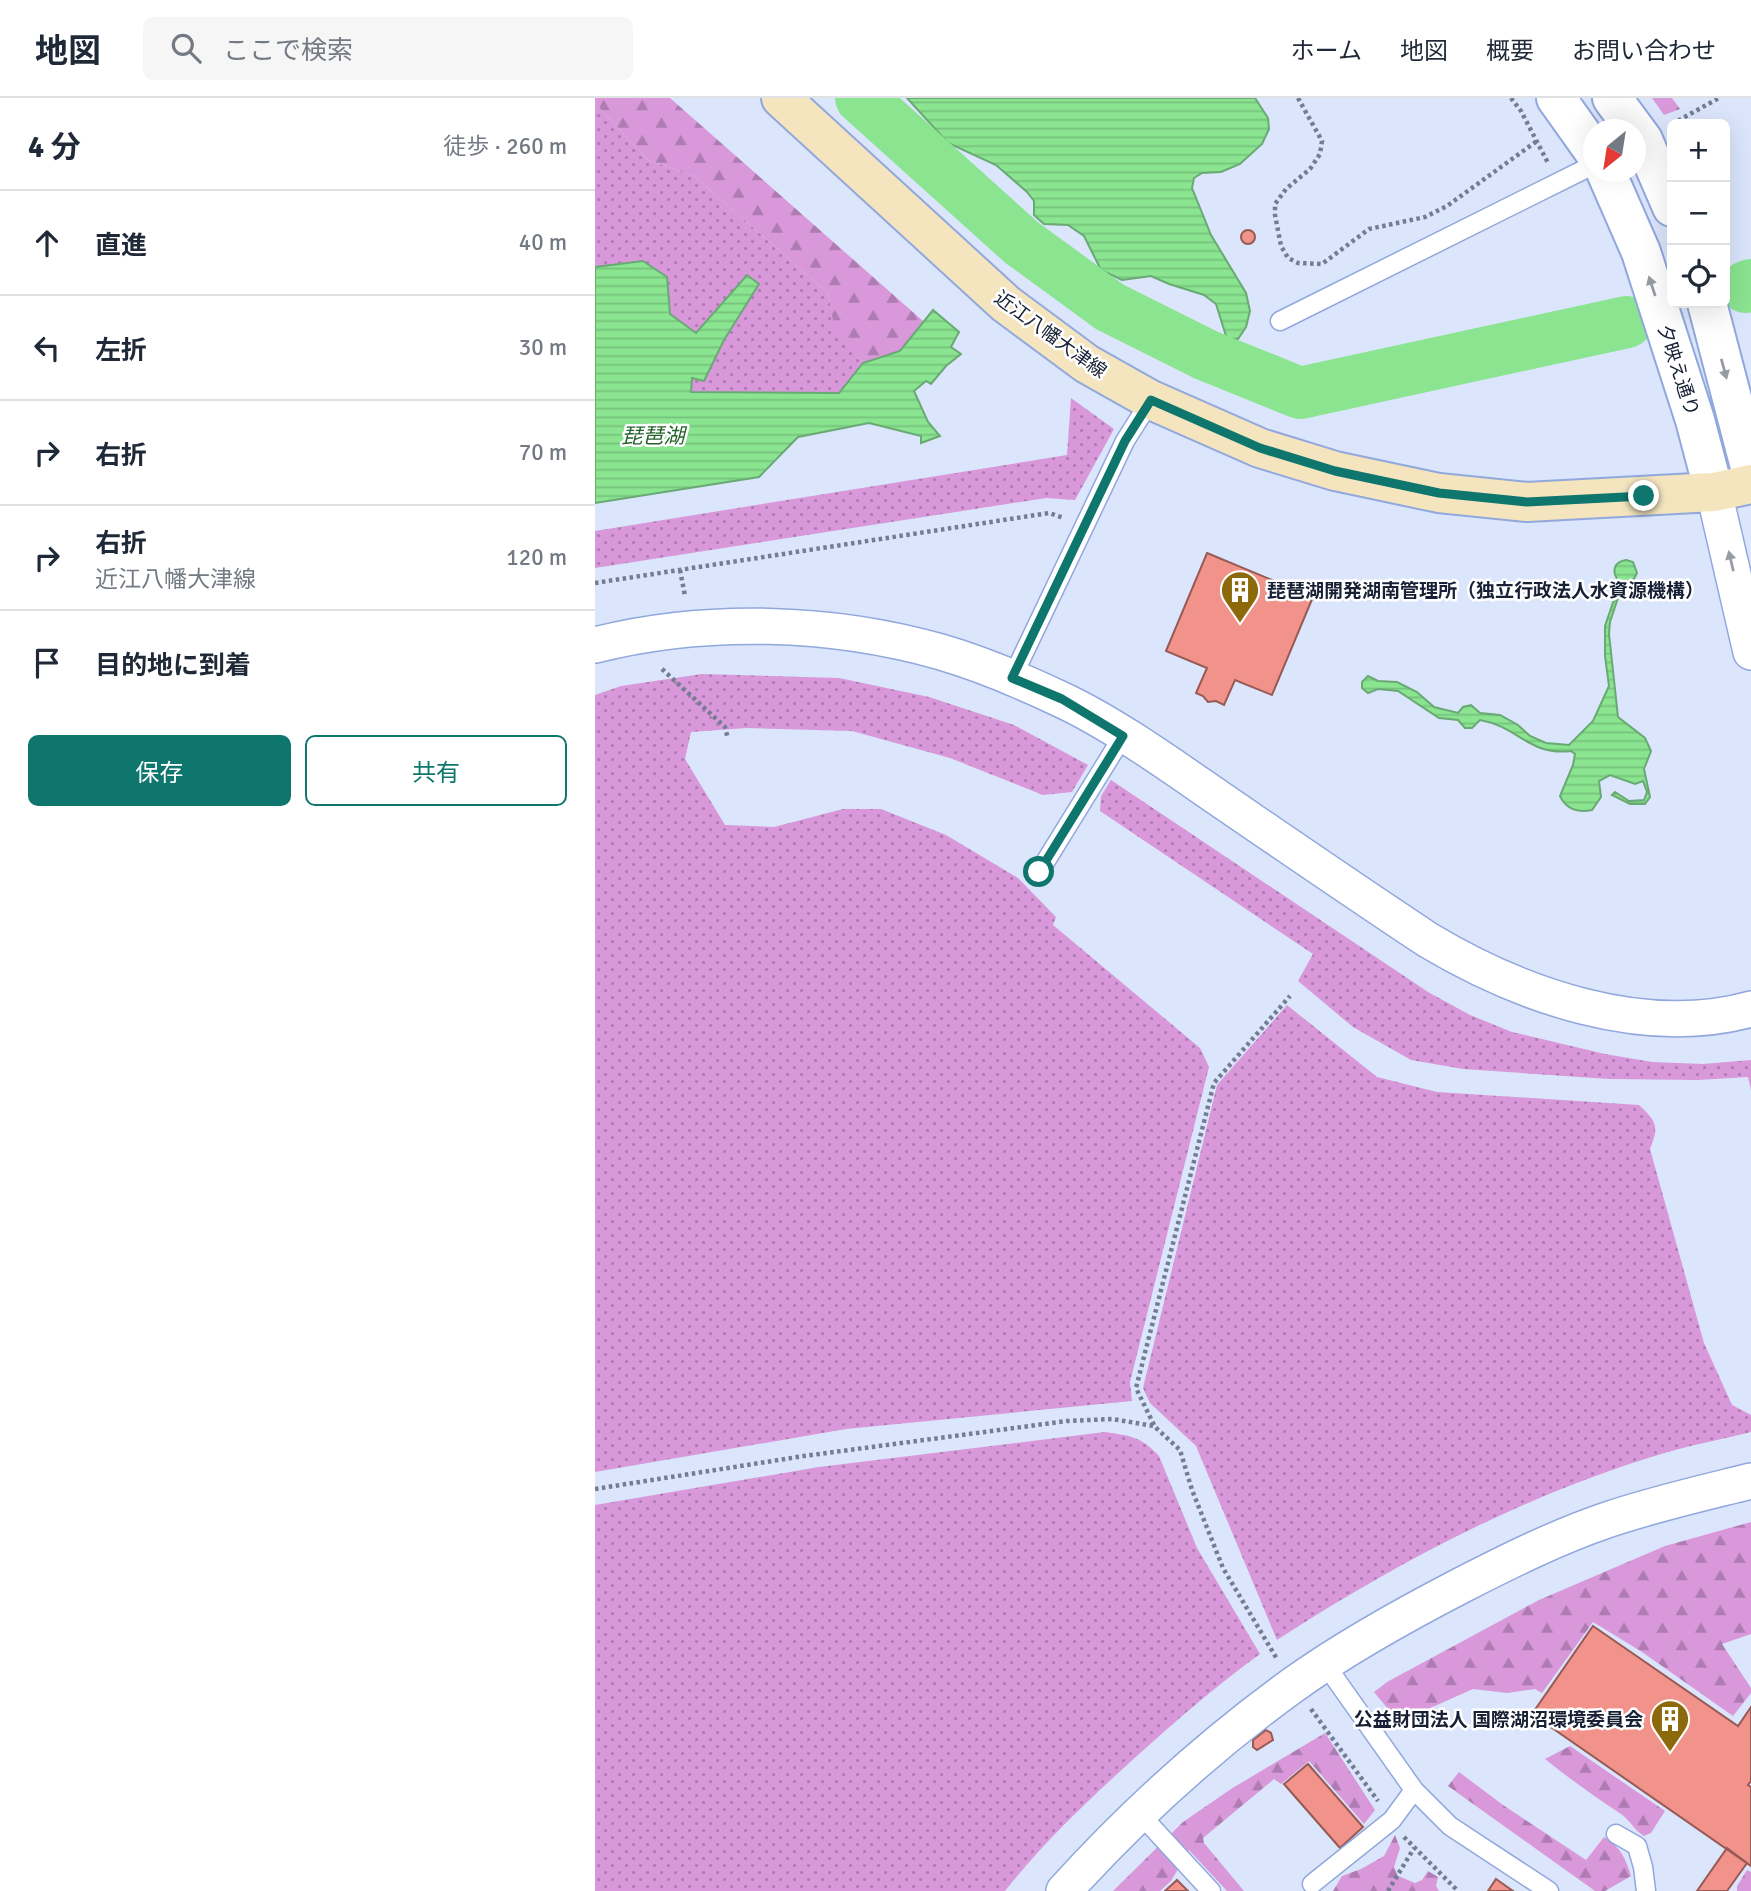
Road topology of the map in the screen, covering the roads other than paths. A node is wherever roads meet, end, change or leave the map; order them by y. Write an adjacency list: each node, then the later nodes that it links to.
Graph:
1 (781, 98): 12 (main road, 近江八幡大津線)
2 (1556, 98): 5 (street)
3 (1612, 98): 4 (street)
4 (1625, 119)
5 (1583, 134)
6 (1646, 156): 9 (street)
7 (1583, 170): 11 (lane)
8 (1611, 182): 15 (street, 夕映え通り, one-way to 8)
9 (1667, 198)
10 (1708, 308): 13 (street, one-way to 13)
11 (1280, 321)
12 (1151, 400): 15 (main road, 近江八幡大津線); 18 (lane)
13 (1751, 471)
14 (1751, 484): 15 (main road, 近江八幡大津線)
15 (1714, 492): 17 (street, one-way to 15)
16 (595, 645): 18 (street)
17 (1751, 652)
18 (1012, 678): 19 (street)
19 (1123, 736): 20 (lane); 21 (street)
20 (1039, 872)
21 (1751, 1009)
22 (1751, 1480): 23 (street)
23 (1325, 1664): 24 (lane); 25 (street)
24 (1414, 1790): 27 (lane); 30 (lane)
25 (1140, 1814): 28 (street); 29 (lane)
26 (1616, 1834): 31 (lane)
27 (1312, 1884)
28 (1064, 1891)
29 (1211, 1891)
30 (1549, 1891)
31 (1646, 1891)

